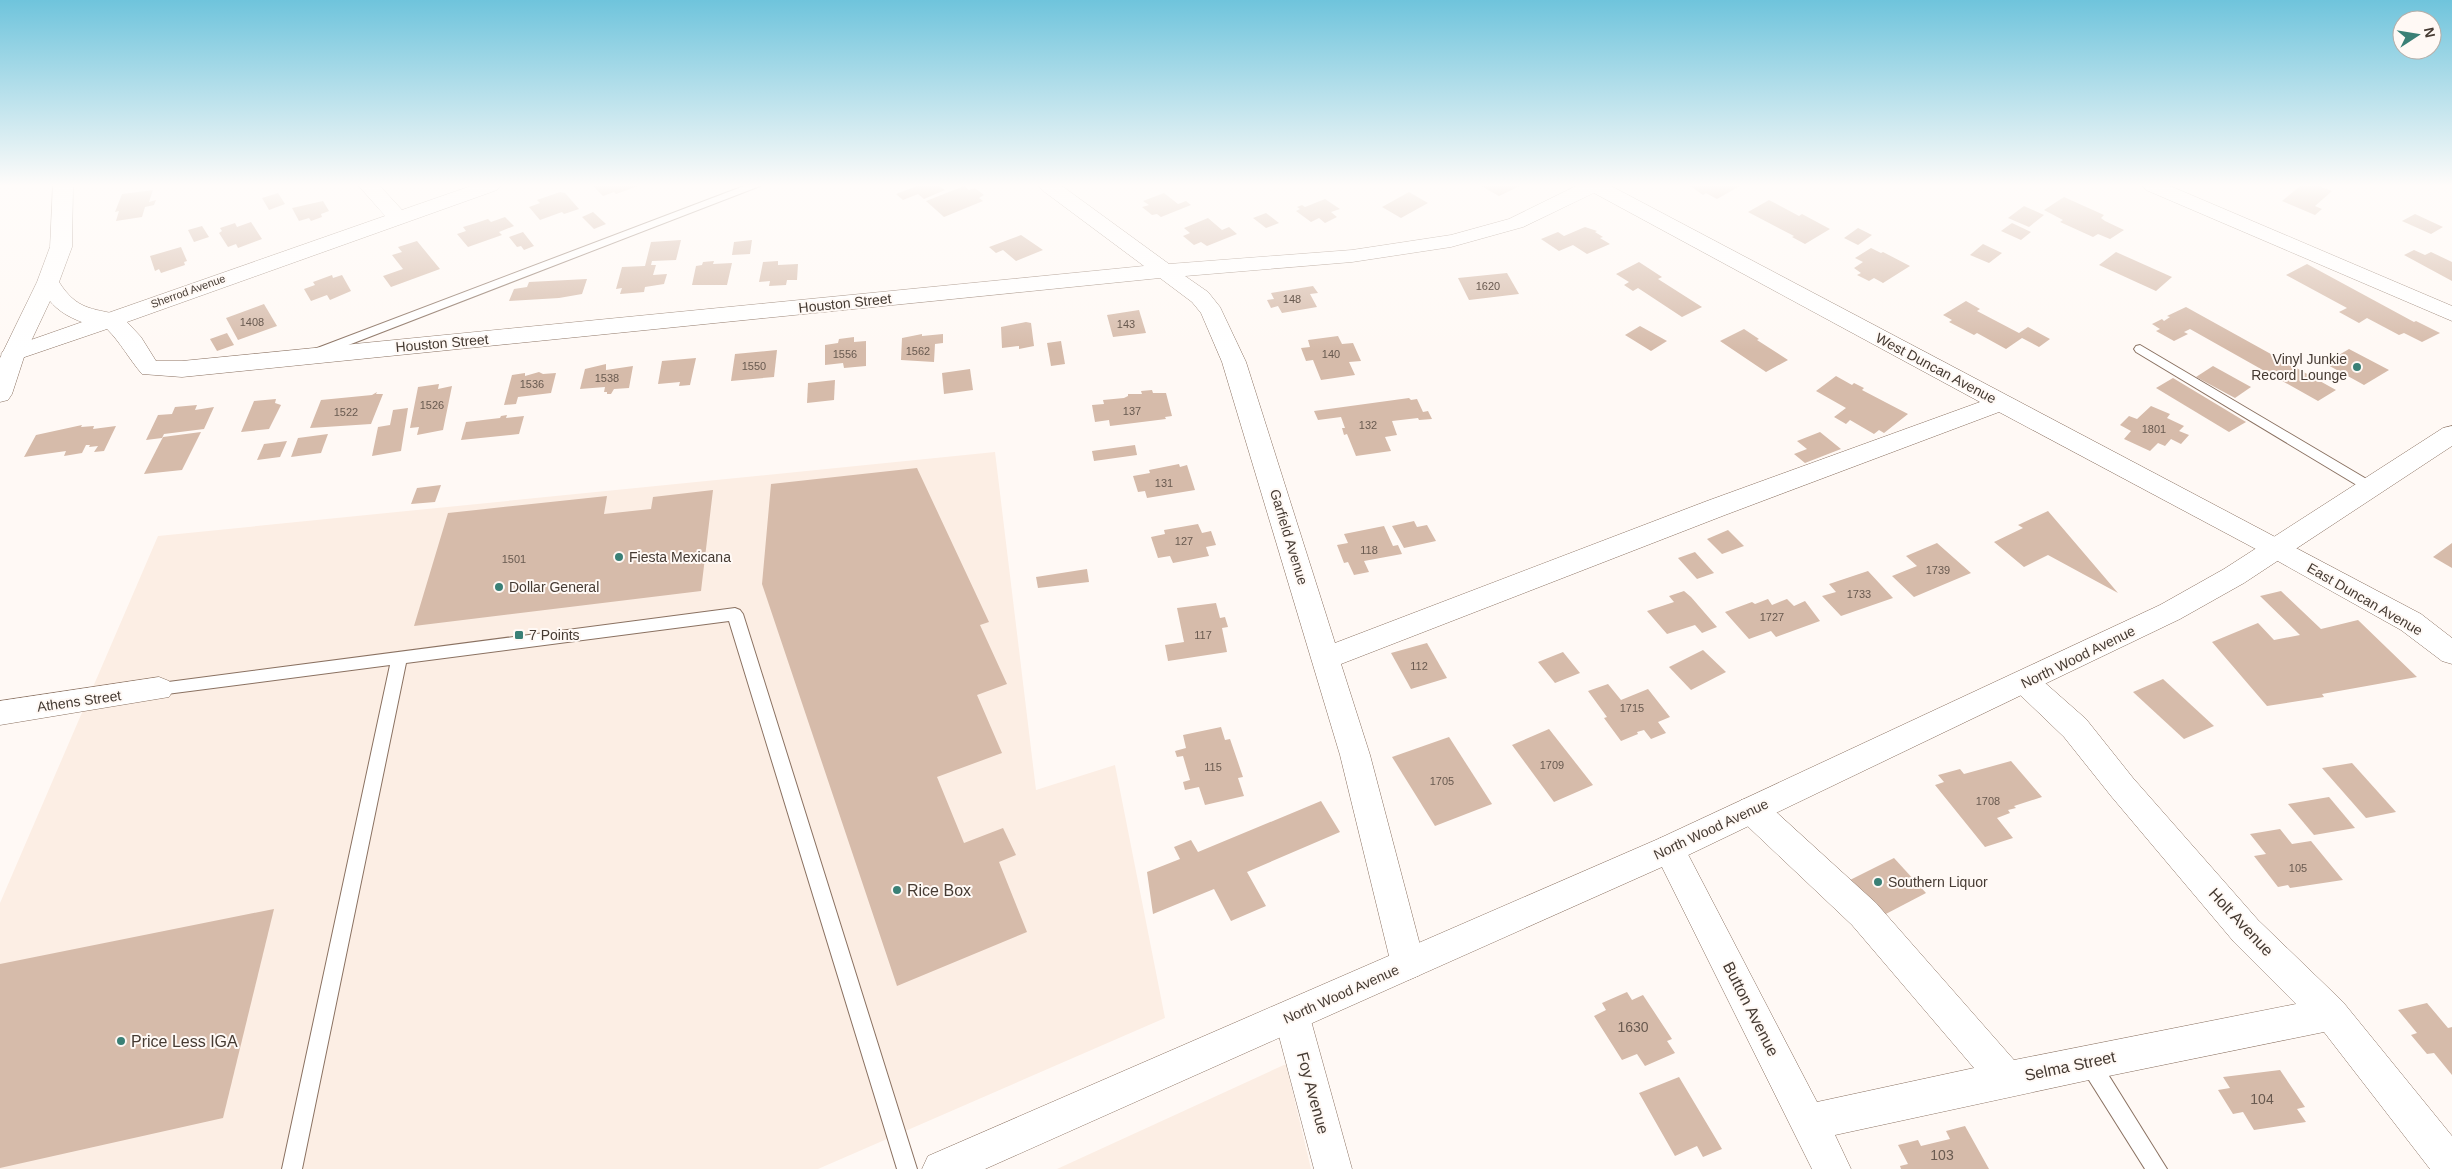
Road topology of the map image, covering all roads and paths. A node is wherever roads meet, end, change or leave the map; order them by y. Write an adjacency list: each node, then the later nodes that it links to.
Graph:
1 (61, 241): 9 (street)
2 (332, 241): 11 (street, Sherrod Avenue)
3 (611, 241): 14 (lane)
4 (1126, 241): 8 (street, Garfield Avenue)
5 (1453, 241): 8 (street, Houston Street)
6 (1698, 241): 16 (street, West Duncan Avenue)
7 (2280, 241): 10 (street)
8 (1170, 272): 14 (street, Houston Street); 22 (street, Garfield Avenue)
9 (48, 282): 11 (street); 13 (street)
10 (2452, 314)
11 (112, 320): 13 (street, Sherrod Avenue); 14 (street, Houston Street)
12 (2140, 349): 18 (lane)
13 (7, 356): 15 (street)
14 (307, 356)
15 (0, 394)
16 (2001, 403): 19 (street, West Duncan Avenue); 22 (street)
17 (2452, 434): 18 (street, North Wood Avenue)
18 (2370, 487): 19 (street, North Wood Avenue)
19 (2276, 548): 20 (street, East Duncan Avenue); 23 (street, North Wood Avenue)
20 (2452, 653)
21 (399, 658): 24 (lane); 35 (lane); 36 (lane)
22 (1325, 658): 28 (street, Garfield Avenue)
23 (2026, 682): 26 (street, North Wood Avenue); 29 (street, Holt Avenue)
24 (159, 689): 25 (street, Athens Street)
25 (0, 712)
26 (1752, 810): 27 (street, North Wood Avenue); 32 (street)
27 (1669, 850): 28 (street, North Wood Avenue); 33 (street, Button Avenue)
28 (1408, 964): 30 (street, North Wood Avenue)
29 (2331, 1014): 31 (street, Selma Street); 34 (street, Holt Avenue)
30 (1292, 1017): 37 (street, North Wood Avenue); 38 (street, Foy Avenue)
31 (2089, 1062): 32 (street, Selma Street); 40 (lane)
32 (2007, 1079): 33 (street, Selma Street)
33 (1809, 1122): 39 (street, Button Avenue)
34 (2452, 1166)
35 (292, 1169)
36 (907, 1169)
37 (941, 1169)
38 (1333, 1169)
39 (1832, 1169)
40 (2157, 1169)

